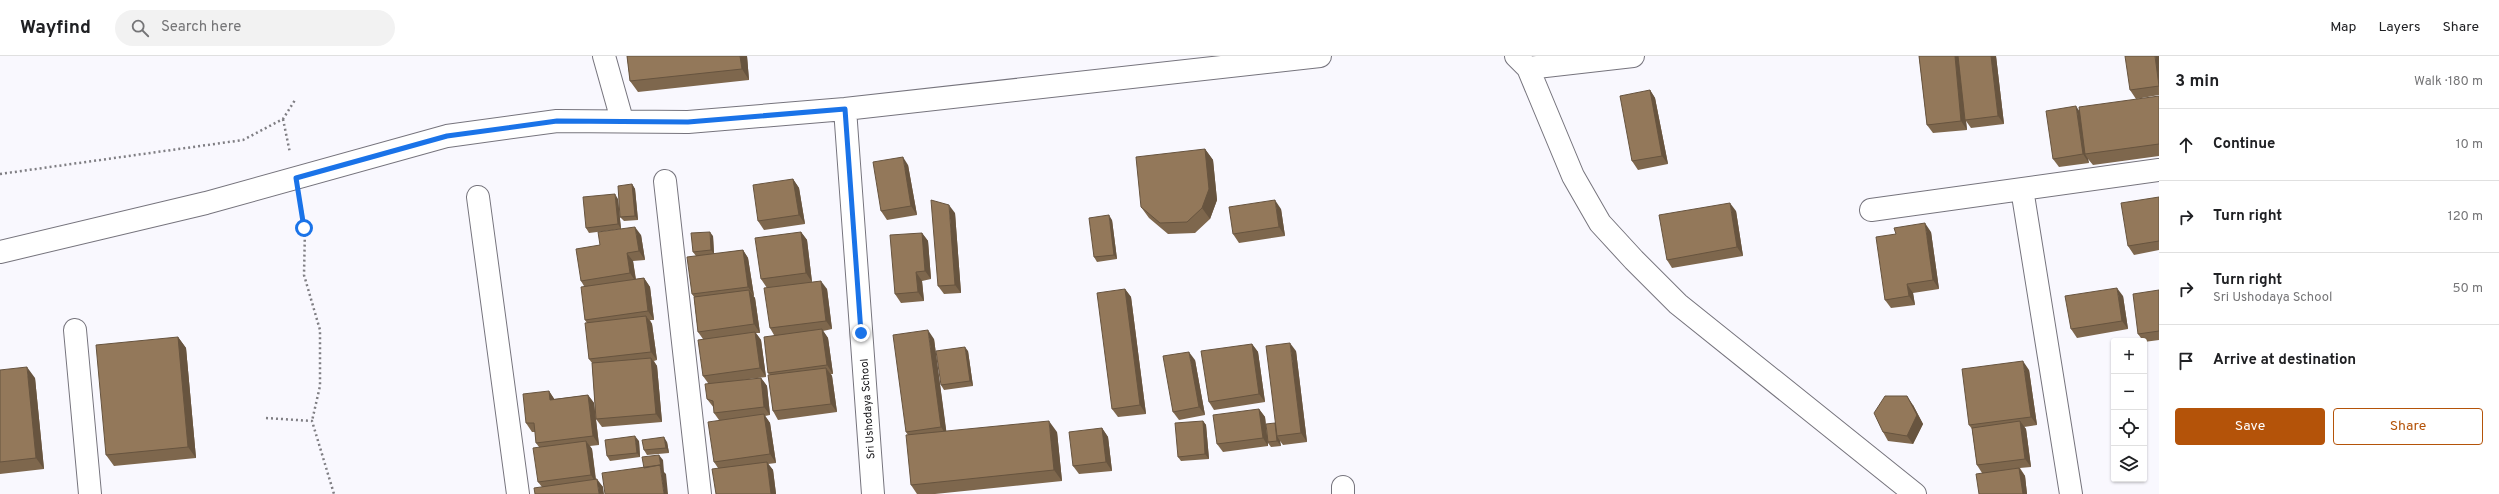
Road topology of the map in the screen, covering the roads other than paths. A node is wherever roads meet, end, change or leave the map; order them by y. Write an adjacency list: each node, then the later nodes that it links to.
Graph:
1 (604, 56): 6 (street)
2 (1320, 56): 5 (street)
3 (1633, 56): 4 (street)
4 (1522, 62): 18 (street)
5 (845, 109): 6 (street); 17 (street, Sri Ushodaya School)
6 (622, 120): 12 (street)
7 (2159, 170): 9 (street)
8 (665, 181): 16 (street)
9 (2022, 189): 11 (street); 19 (street)
10 (478, 197): 15 (street)
11 (1871, 210)
12 (0, 252)
13 (75, 330): 14 (street)
14 (90, 494)
15 (518, 494)
16 (700, 494)
17 (873, 494)
18 (1915, 494)
19 (2071, 494)

